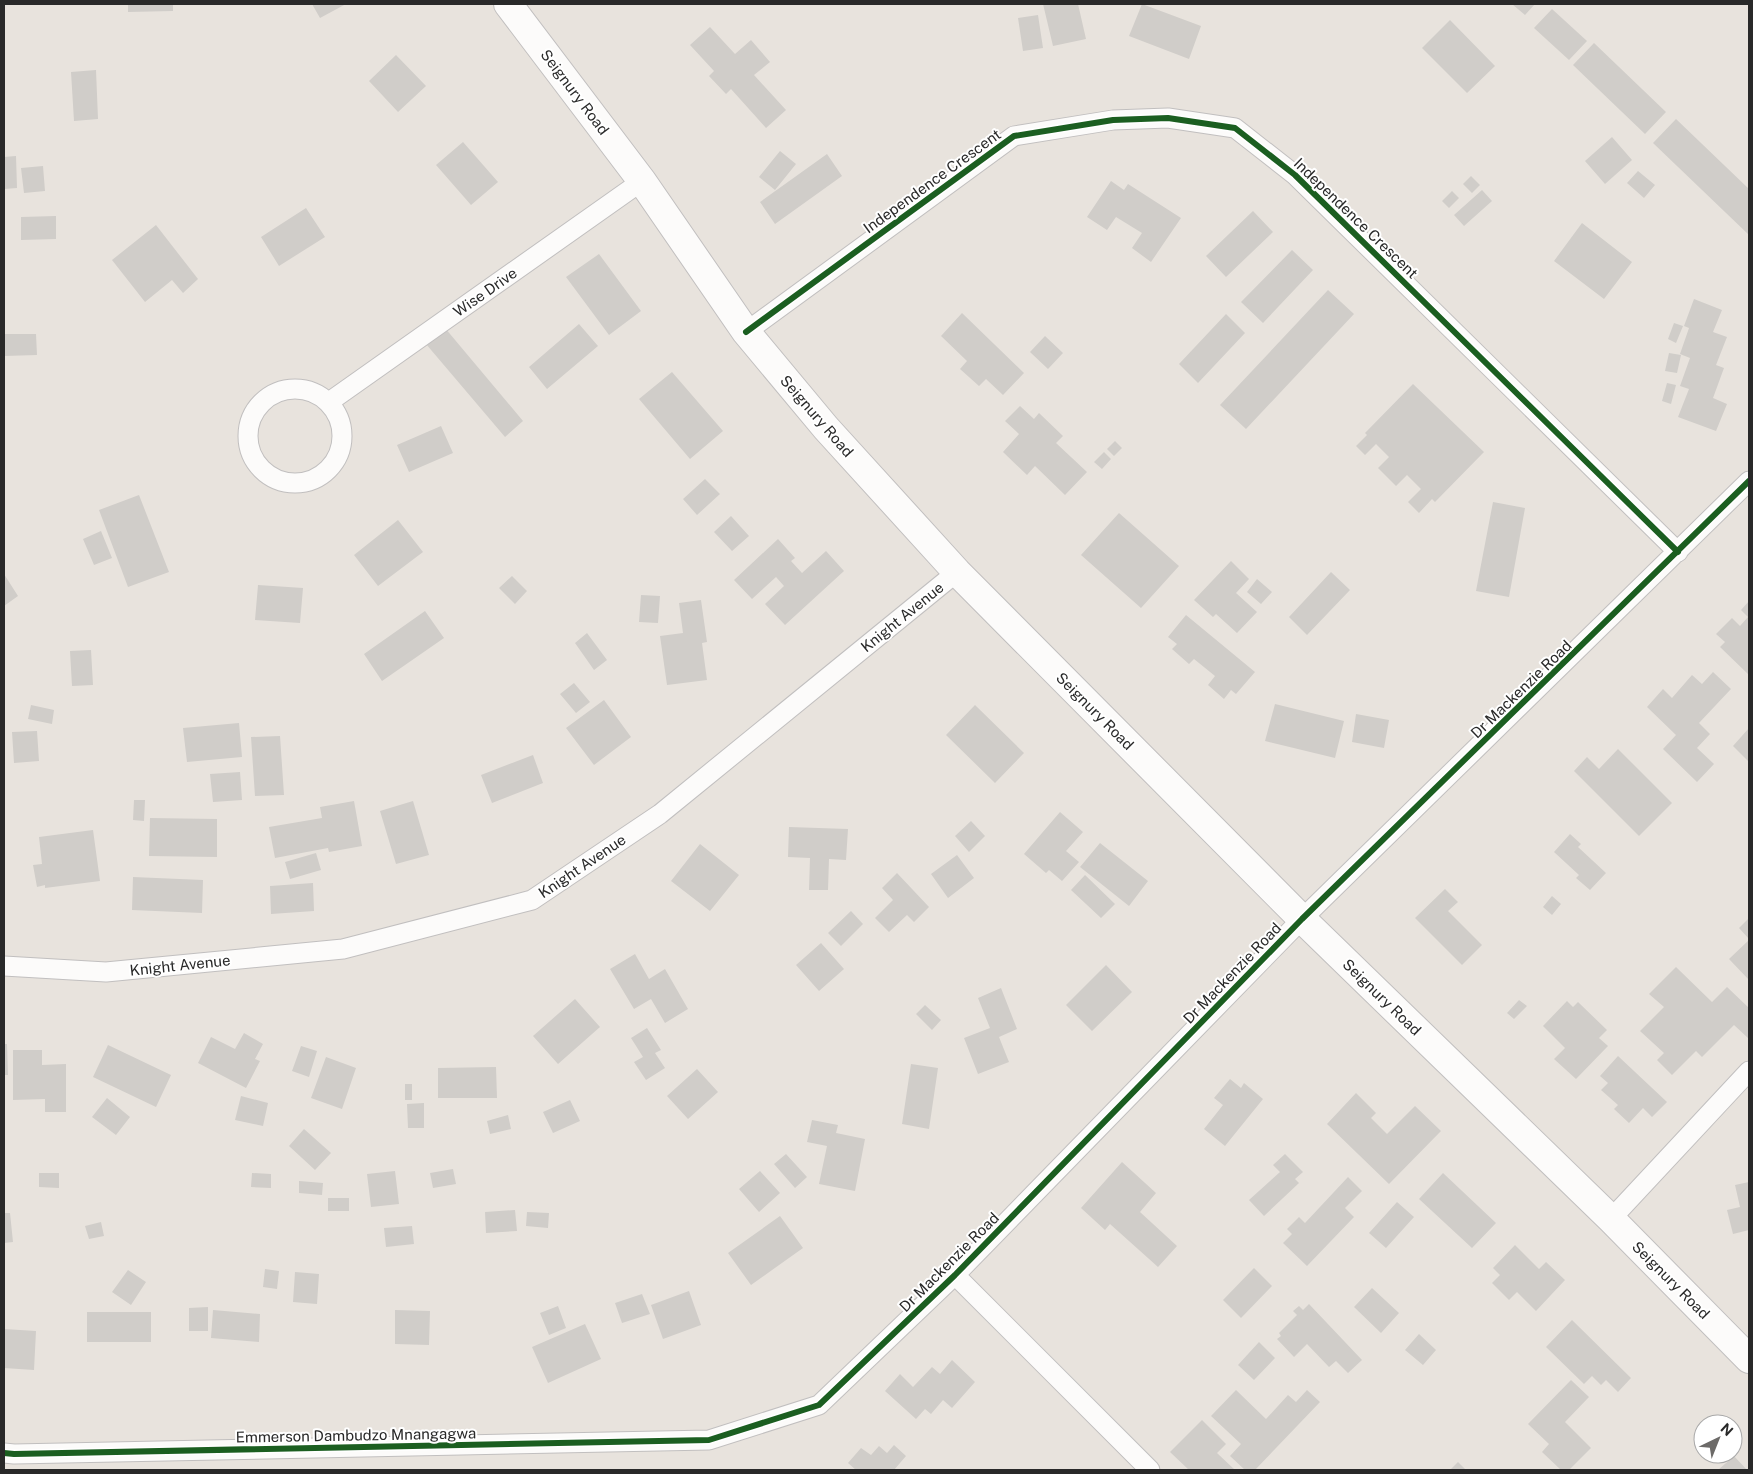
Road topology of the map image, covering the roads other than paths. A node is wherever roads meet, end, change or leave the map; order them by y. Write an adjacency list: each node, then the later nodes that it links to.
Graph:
1 (508, 4): 2 (main road, Seignury Road)
2 (642, 181): 3 (main road, Seignury Road); 4 (street, Wise Drive)
3 (746, 332): 6 (street, Independence Crescent); 7 (main road, Seignury Road)
4 (329, 402): 4 (street)
5 (1749, 481): 6 (street, Dr Mackenzie Road)
6 (1678, 552): 8 (street, Dr Mackenzie Road)
7 (957, 572): 8 (main road, Seignury Road); 9 (street, Knight Avenue)
8 (1302, 919): 11 (main road, Seignury Road); 12 (street, Dr Mackenzie Road)
9 (4, 966)
10 (1749, 1071): 11 (street)
11 (1611, 1219): 13 (main road, Seignury Road)
12 (955, 1275): 14 (street, Dr Mackenzie Road); 16 (street)
13 (1749, 1360)
14 (709, 1440): 15 (street, Emmerson Dambudzo Mnangagwa)
15 (4, 1453)
16 (1150, 1470)

